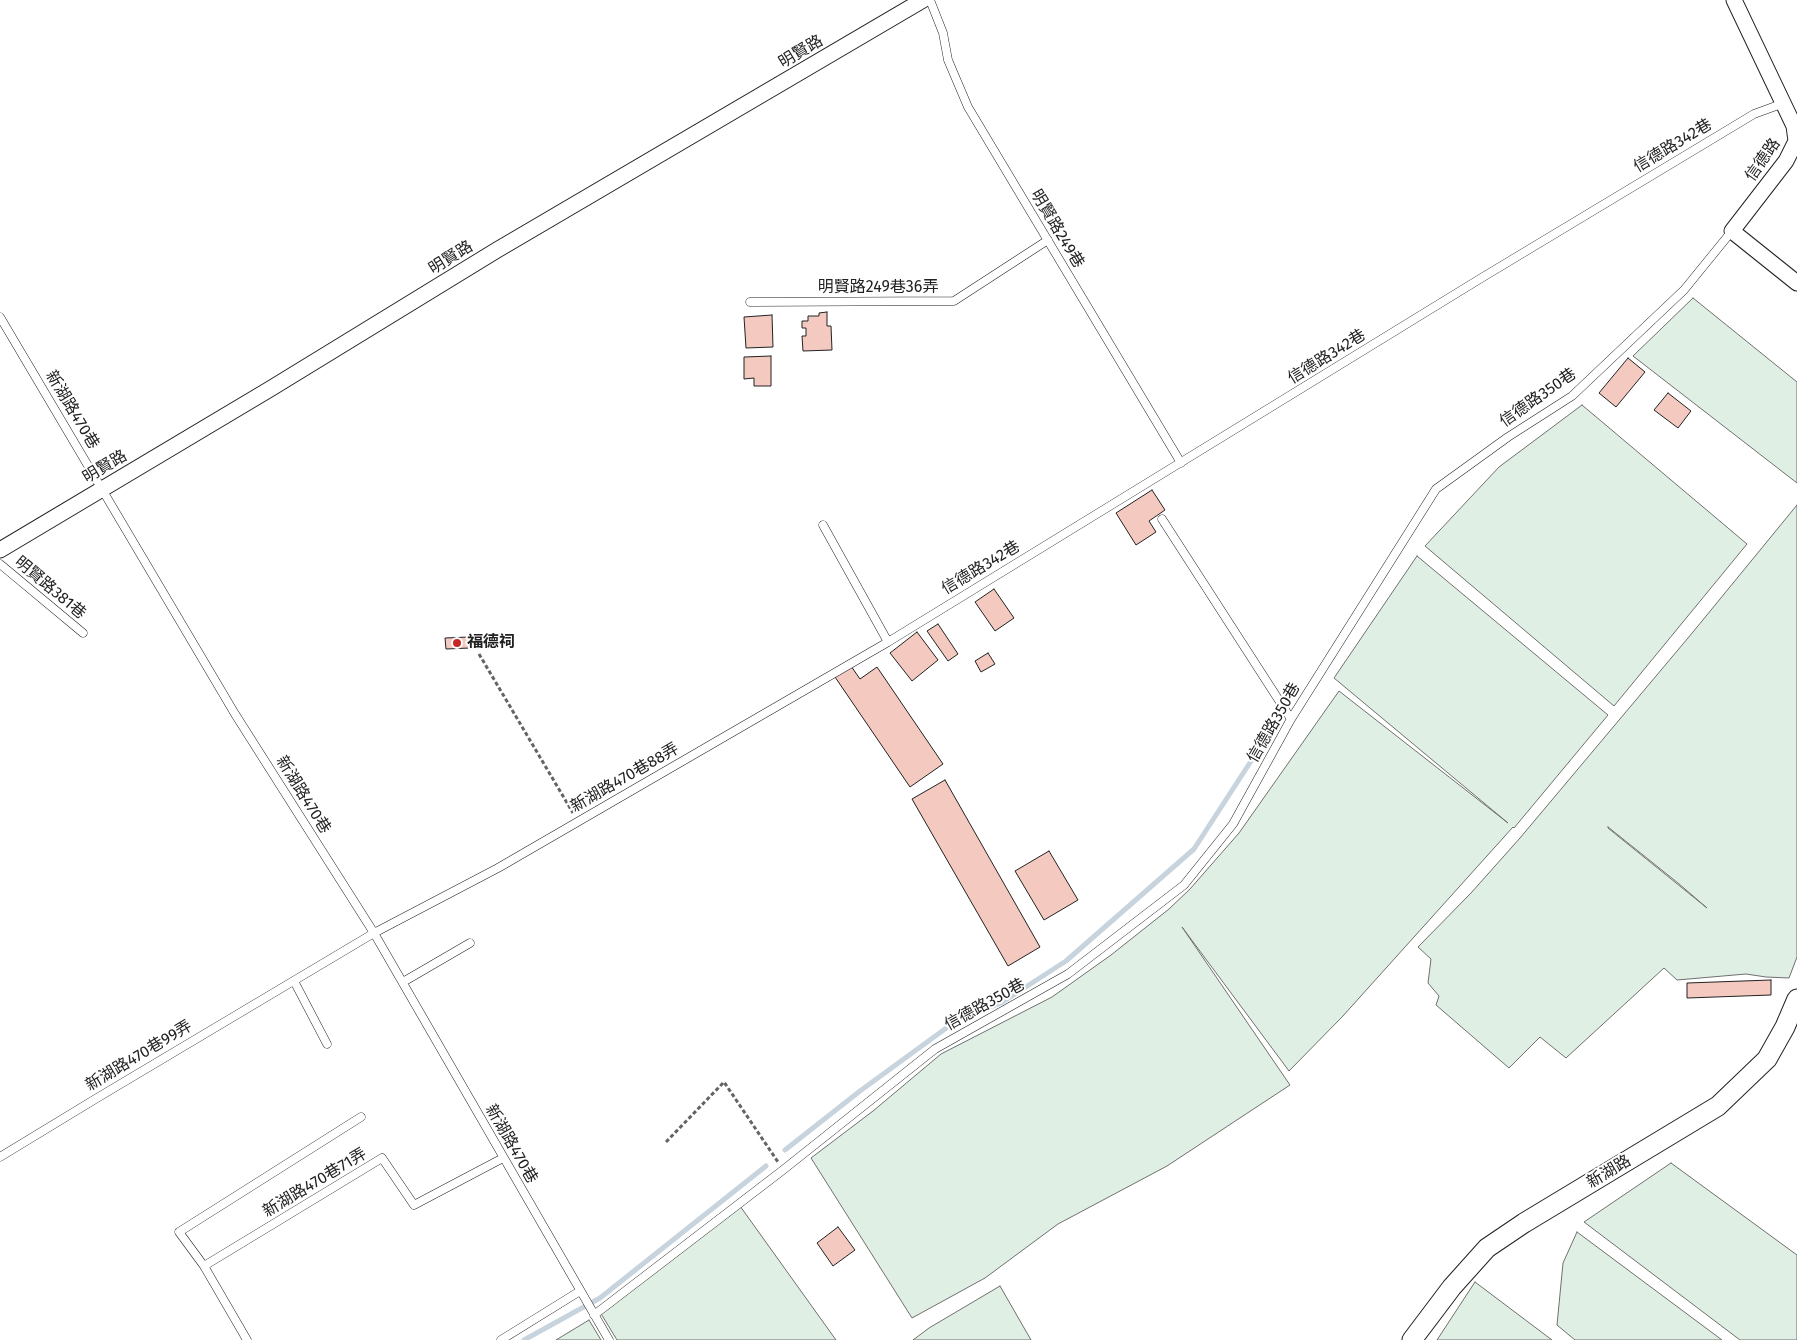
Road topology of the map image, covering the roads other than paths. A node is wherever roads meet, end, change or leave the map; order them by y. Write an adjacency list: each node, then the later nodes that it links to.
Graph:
1 (923, 0): 12 (street, 明賢路)
2 (930, 0): 7 (lane, 明賢路249巷)
3 (1734, 0): 4 (street, 信德路)
4 (1784, 103): 5 (street, 信德路); 11 (lane, 信德路342巷)
5 (1797, 141): 6 (street, 信德路)
6 (1732, 231): 8 (street); 19 (lane, 信德路350巷)
7 (1048, 240): 9 (lane, 明賢路249巷36弄); 11 (lane, 明賢路249巷)
8 (1797, 283)
9 (750, 302)
10 (0, 317): 12 (lane, 新湖路470巷)
11 (1181, 463): 18 (lane, 信德路342巷)
12 (102, 489): 15 (street, 明賢路); 20 (lane, 新湖路470巷)
13 (1162, 519): 19 (lane)
14 (823, 525): 18 (lane)
15 (0, 550)
16 (0, 564): 17 (lane, 明賢路381巷)
17 (82, 633)
18 (888, 642): 20 (lane, 新湖路470巷88弄)
19 (1291, 718): 31 (lane, 信德路350巷)
20 (374, 933): 22 (lane, 新湖路470巷99弄); 23 (lane, 新湖路470巷)
21 (470, 944): 23 (lane)
22 (294, 981): 25 (lane); 27 (lane, 新湖路470巷99弄)
23 (403, 982): 28 (lane, 新湖路470巷)
24 (1797, 999): 35 (street, 新湖路)
25 (327, 1044)
26 (361, 1118): 29 (lane, 新湖路470巷71弄)
27 (0, 1157)
28 (503, 1158): 29 (lane, 新湖路470巷71弄); 30 (lane, 新湖路470巷)
29 (204, 1266): 32 (lane, 新湖路470巷71弄)
30 (580, 1291): 31 (lane, 新湖路470巷); 33 (lane)
31 (594, 1315): 34 (lane)
32 (247, 1340)
33 (502, 1340)
34 (609, 1340)
35 (1412, 1340)

